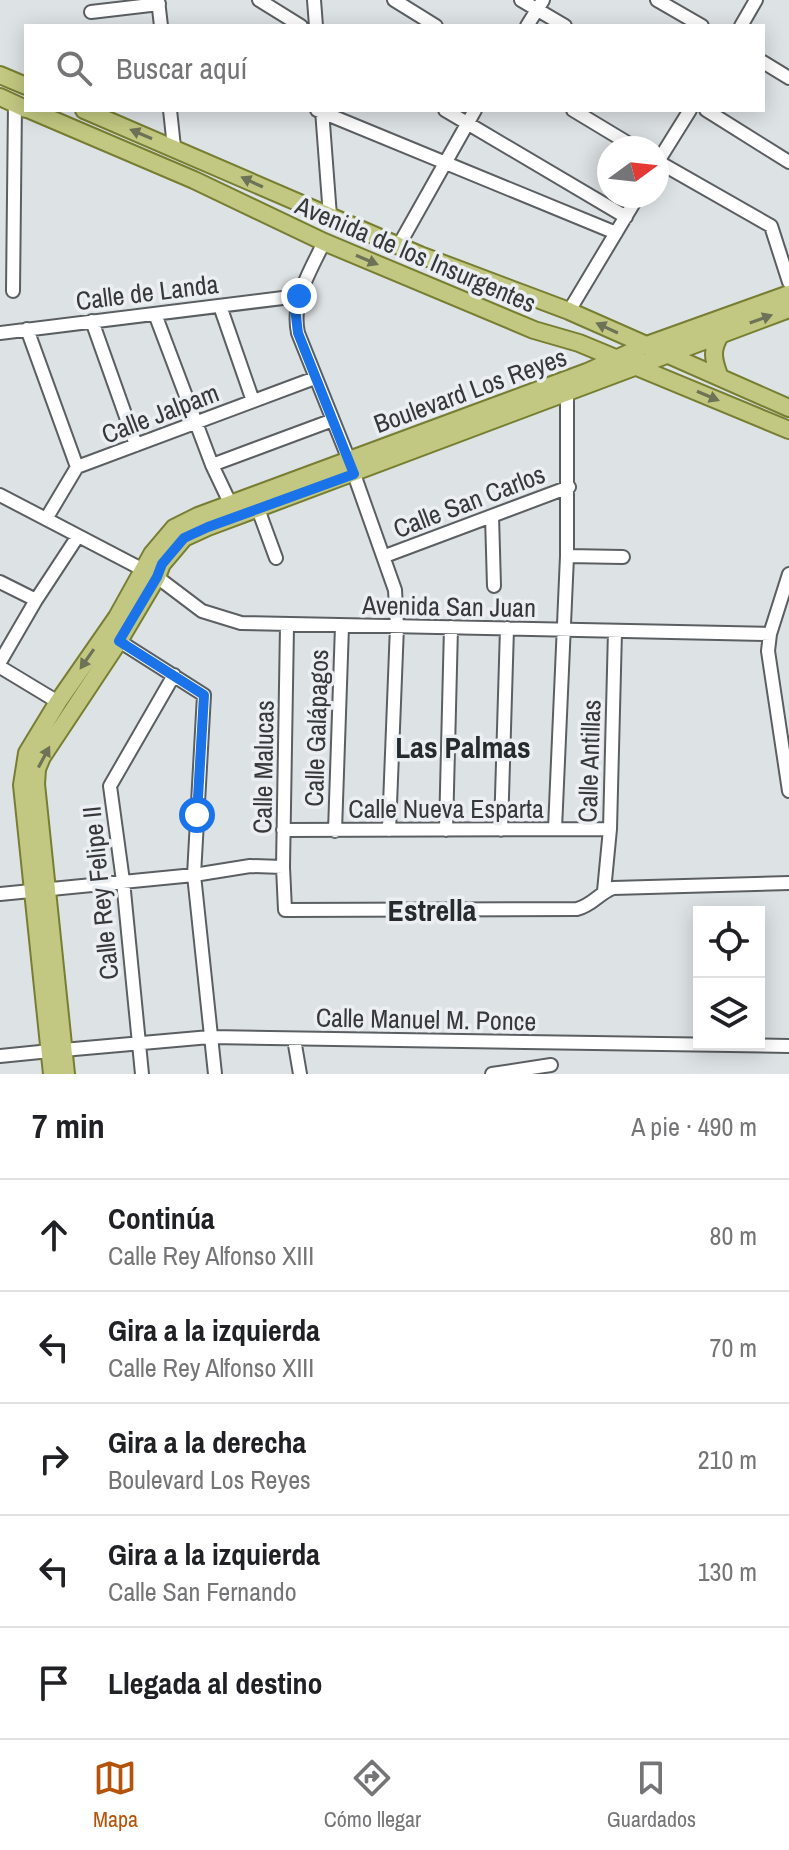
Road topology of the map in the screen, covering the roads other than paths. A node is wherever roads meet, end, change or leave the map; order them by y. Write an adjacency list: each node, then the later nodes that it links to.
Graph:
1 (259, 0): 11 (street)
2 (314, 0): 12 (street)
3 (394, 0): 13 (street)
4 (521, 0): 8 (street)
5 (657, 0): 16 (street)
6 (756, 0): 17 (street)
7 (159, 2): 9 (street); 10 (street)
8 (540, 5): 14 (street); 15 (street)
9 (91, 12)
10 (161, 24)
11 (298, 24)
12 (316, 24)
13 (433, 24)
14 (528, 24)
15 (563, 24)
16 (699, 24)
17 (742, 24)
18 (765, 63): 20 (street)
19 (0, 75): 21 (main road)
20 (789, 78)
21 (24, 85)
22 (18, 105): 51 (street)
23 (34, 112): 41 (main road, Avenida de los Insurgentes)
24 (89, 112): 36 (main road, Avenida de los Insurgentes, one-way to 24)
25 (170, 112): 36 (street)
26 (320, 112): 44 (street)
27 (322, 112): 39 (street)
28 (448, 112): 33 (street)
29 (474, 112): 33 (street)
30 (576, 112): 34 (street)
31 (689, 112): 35 (street)
32 (709, 112): 38 (street)
33 (467, 123): 39 (street); 45 (street)
34 (616, 136)
35 (669, 143)
36 (174, 147): 37 (main road, Avenida de los Insurgentes)
37 (198, 157): 41 (main road); 42 (main road, Avenida de los Insurgentes, one-way to 37)
38 (789, 162)
39 (444, 163): 47 (street); 49 (street)
40 (669, 169): 50 (street)
41 (194, 180): 46 (main road, Avenida de los Insurgentes)
42 (306, 207): 44 (main road, Avenida de los Insurgentes); 46 (main road)
43 (631, 208): 45 (street)
44 (330, 216): 49 (main road, Avenida de los Insurgentes)
45 (626, 217): 47 (street)
46 (297, 231): 48 (main road, Avenida de los Insurgentes)
47 (616, 233): 56 (street)
48 (324, 242): 53 (street); 62 (main road, Avenida de los Insurgentes, one-way to 62)
49 (399, 245): 56 (main road, Avenida de los Insurgentes)
50 (789, 282)
51 (13, 291)
52 (789, 294): 63 (main road, Boulevard Los Reyes)
53 (299, 296): 54 (street, Calle de Landa); 69 (street)
54 (220, 306): 57 (street, Calle de Landa); 71 (street)
55 (789, 309): 61 (main road, Boulevard Los Reyes, one-way to 55)
56 (569, 311): 63 (main road, Avenida de los Insurgentes, one-way to 56)
57 (155, 314): 58 (street, Calle de Landa); 75 (street)
58 (92, 321): 59 (street, Calle de Landa); 77 (street)
59 (27, 329): 60 (street, Calle de Landa); 79 (street)
60 (0, 333)
61 (721, 334): 64 (main road, Boulevard Los Reyes); 68 (main road)
62 (579, 343): 65 (main road, Avenida de los Insurgentes); 67 (main road)
63 (644, 346): 64 (main road, Avenida de los Insurgentes); 65 (main road, Boulevard Los Reyes)
64 (667, 354): 66 (main road, Boulevard Los Reyes); 68 (main road, Avenida de los Insurgentes)
65 (618, 359): 66 (main road, Avenida de los Insurgentes); 67 (main road, Boulevard Los Reyes)
66 (636, 366): 70 (main road, Boulevard Los Reyes); 76 (main road, Avenida de los Insurgentes, one-way to 76)
67 (587, 372): 73 (main road, Boulevard Los Reyes)
68 (719, 375): 72 (main road, Avenida de los Insurgentes)
69 (315, 378): 71 (street, Calle Jalpam); 74 (street)
70 (567, 393): 73 (main road, Boulevard Los Reyes); 81 (street)
71 (253, 401): 75 (street, Calle Jalpam)
72 (789, 408)
73 (497, 411): 80 (main road, Boulevard Los Reyes)
74 (333, 420): 78 (street); 80 (street)
75 (196, 423): 77 (street, Calle Jalpam); 78 (street)
76 (789, 430)
77 (136, 445): 79 (street, Calle Jalpam)
78 (212, 465): 83 (street)
79 (77, 467): 86 (street, Calle Jalpam)
80 (351, 467): 83 (main road, Boulevard Los Reyes); 84 (main road, Boulevard Los Reyes); 88 (street)
81 (569, 487): 85 (street, Calle San Carlos); 89 (street)
82 (0, 495): 86 (street, Avenida San Juan)
83 (231, 505): 92 (main road, Boulevard Los Reyes)
84 (258, 509): 91 (street); 92 (main road, Boulevard Los Reyes)
85 (492, 516): 88 (street, Calle San Carlos); 95 (street)
86 (46, 519): 87 (street, Avenida San Juan)
87 (78, 536): 92 (street, Avenida San Juan); 96 (street)
88 (385, 556): 100 (street)
89 (567, 556): 90 (street); 103 (street)
90 (623, 557)
91 (276, 558)
92 (150, 573): 98 (street, Avenida San Juan); 106 (main road, Boulevard Los Reyes); 109 (main road, Boulevard Los Reyes, one-way to 109)
93 (789, 574): 97 (street)
94 (0, 582): 96 (street)
95 (494, 586)
96 (36, 600): 107 (street)
97 (784, 605): 105 (street)
98 (287, 626): 99 (street, Avenida San Juan); 114 (street, Calle Malucas)
99 (342, 626): 100 (street, Avenida San Juan); 118 (street, Calle Galápagos)
100 (397, 626): 101 (street, Avenida San Juan); 115 (street)
101 (451, 627): 102 (street, Avenida San Juan); 116 (street)
102 (507, 628): 103 (street, Avenida San Juan); 117 (street)
103 (562, 631): 104 (street, Avenida San Juan); 112 (street)
104 (615, 631): 105 (street, Avenida San Juan); 113 (street, Calle Antillas)
105 (770, 634): 110 (street)
106 (119, 641): 108 (street); 123 (main road, Boulevard Los Reyes, one-way to 106)
107 (0, 665): 109 (street)
108 (174, 675): 120 (street); 121 (street, Calle Rey Felipe II)
109 (58, 702): 123 (main road, Boulevard Los Reyes)
110 (784, 731): 111 (street)
111 (789, 791)
112 (555, 829): 113 (street, Calle Nueva Esparta); 117 (street, Calle Nueva Esparta)
113 (610, 829): 124 (street, Calle Antillas)
114 (283, 830): 118 (street, Calle Nueva Esparta); 119 (street, Calle Malucas)
115 (389, 830): 116 (street, Calle Nueva Esparta); 118 (street, Calle Nueva Esparta)
116 (446, 830): 117 (street, Calle Nueva Esparta)
117 (501, 830)
118 (335, 831)
119 (283, 867): 120 (street); 124 (street, Calle Malucas)
120 (194, 875): 121 (street); 126 (street)
121 (123, 881): 123 (street); 128 (street, Calle Rey Felipe II)
122 (789, 883): 124 (street)
123 (39, 890): 125 (street); 131 (main road, Boulevard Los Reyes)
124 (604, 891)
125 (0, 894)
126 (210, 1037): 127 (street, Calle Manuel M. Ponce); 128 (street, Calle Manuel M. Ponce); 137 (street)
127 (294, 1039): 129 (street, Calle Manuel M. Ponce); 138 (street)
128 (138, 1041): 131 (street, Calle Manuel M. Ponce); 136 (street, Calle Rey Felipe II)
129 (549, 1043): 130 (street, Calle Manuel M. Ponce); 133 (street)
130 (789, 1046)
131 (56, 1050): 132 (street, Calle Manuel M. Ponce); 134 (main road, Boulevard Los Reyes); 135 (main road, Boulevard Los Reyes)
132 (0, 1056)
133 (552, 1069): 139 (street)
134 (52, 1074)
135 (66, 1074)
136 (142, 1074)
137 (215, 1074)
138 (300, 1074)
139 (492, 1074)

